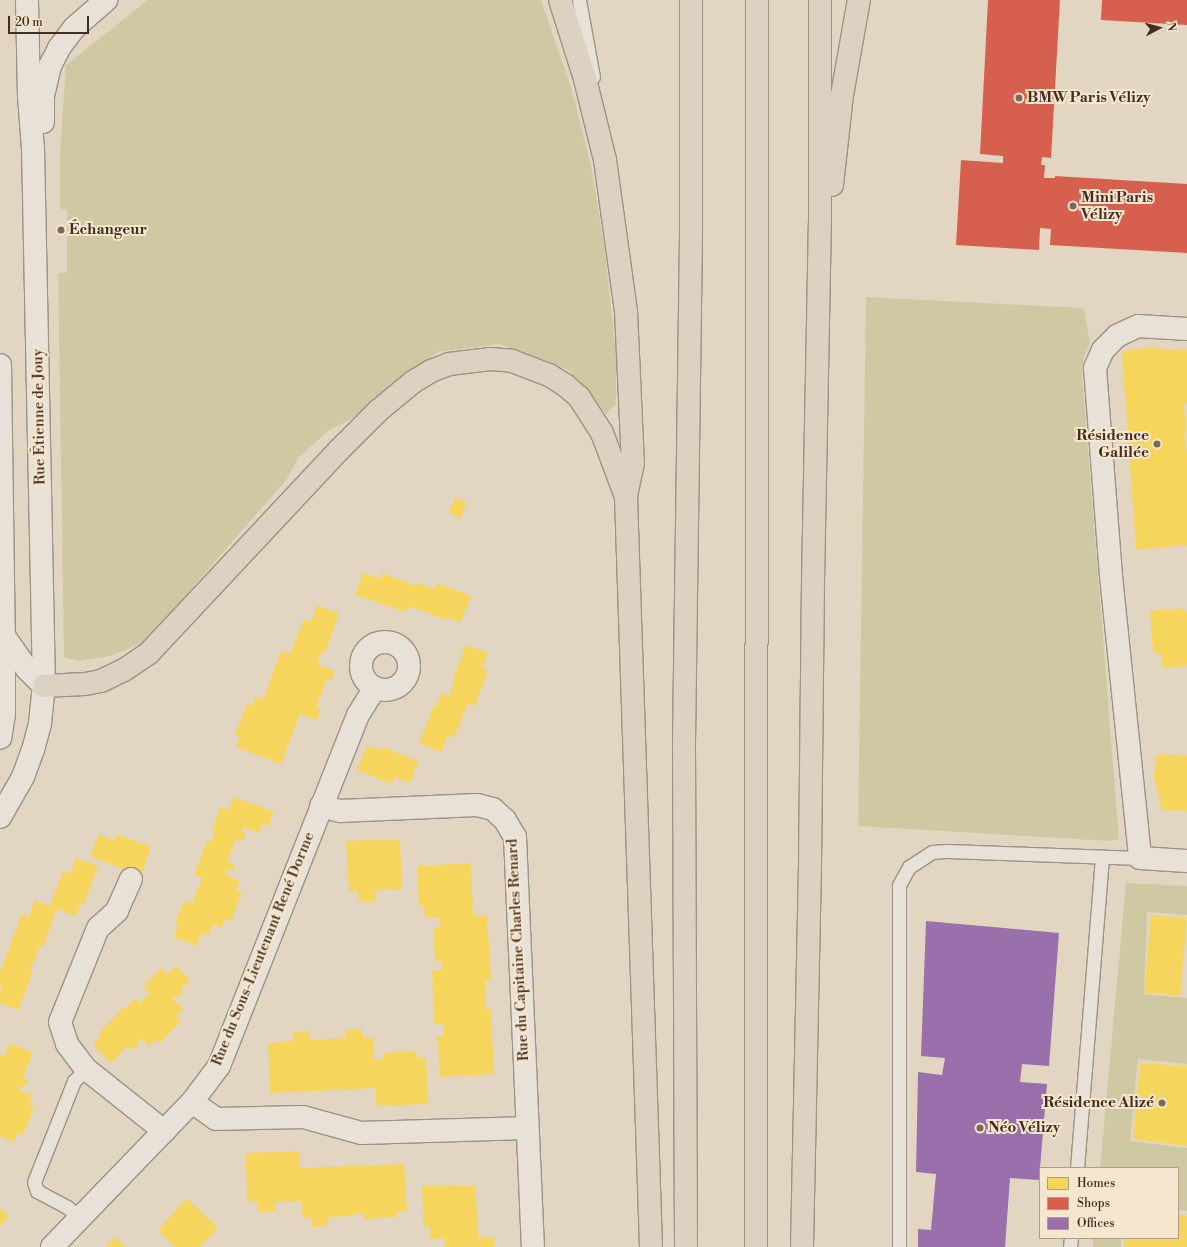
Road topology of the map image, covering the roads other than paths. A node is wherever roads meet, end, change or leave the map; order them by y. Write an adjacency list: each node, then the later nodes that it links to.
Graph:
1 (27, 0): 9 (street, Rue Étienne de Jouy)
2 (106, 0): 9 (street)
3 (560, 0): 10 (highway)
4 (579, 0): 10 (lane)
5 (692, 0): 36 (highway)
6 (757, 0): 37 (highway)
7 (820, 0): 11 (highway)
8 (859, 0): 11 (highway)
9 (33, 149): 17 (street, Rue Étienne de Jouy)
10 (605, 160): 14 (highway)
11 (820, 222): 38 (highway)
12 (1187, 329): 24 (street)
13 (0, 365): 15 (street)
14 (626, 497): 17 (highway); 35 (highway)
15 (2, 590): 16 (street)
16 (4, 636): 17 (street); 19 (street)
17 (44, 686): 22 (street, Rue Étienne de Jouy)
18 (375, 688): 21 (street, Rue du Sous-Lieutenant René Dorme)
19 (2, 712): 20 (street)
20 (0, 738)
21 (321, 806): 28 (street, Rue du Sous-Lieutenant René Dorme); 29 (street, Rue du Capitaine Charles Renard)
22 (0, 817)
23 (1102, 857): 24 (lane); 31 (lane); 39 (lane)
24 (1140, 858): 25 (street)
25 (1187, 861)
26 (131, 879): 27 (street)
27 (86, 1069): 30 (street); 32 (lane)
28 (192, 1102): 29 (street); 30 (street, Rue du Sous-Lieutenant René Dorme)
29 (526, 1128): 34 (street, Rue du Capitaine Charles Renard)
30 (164, 1131): 32 (street, Rue du Sous-Lieutenant René Dorme)
31 (1077, 1167)
32 (80, 1218): 33 (street, Rue du Sous-Lieutenant René Dorme)
33 (52, 1247)
34 (533, 1247)
35 (651, 1247)
36 (686, 1247)
37 (756, 1247)
38 (802, 1247)
39 (899, 1247)

